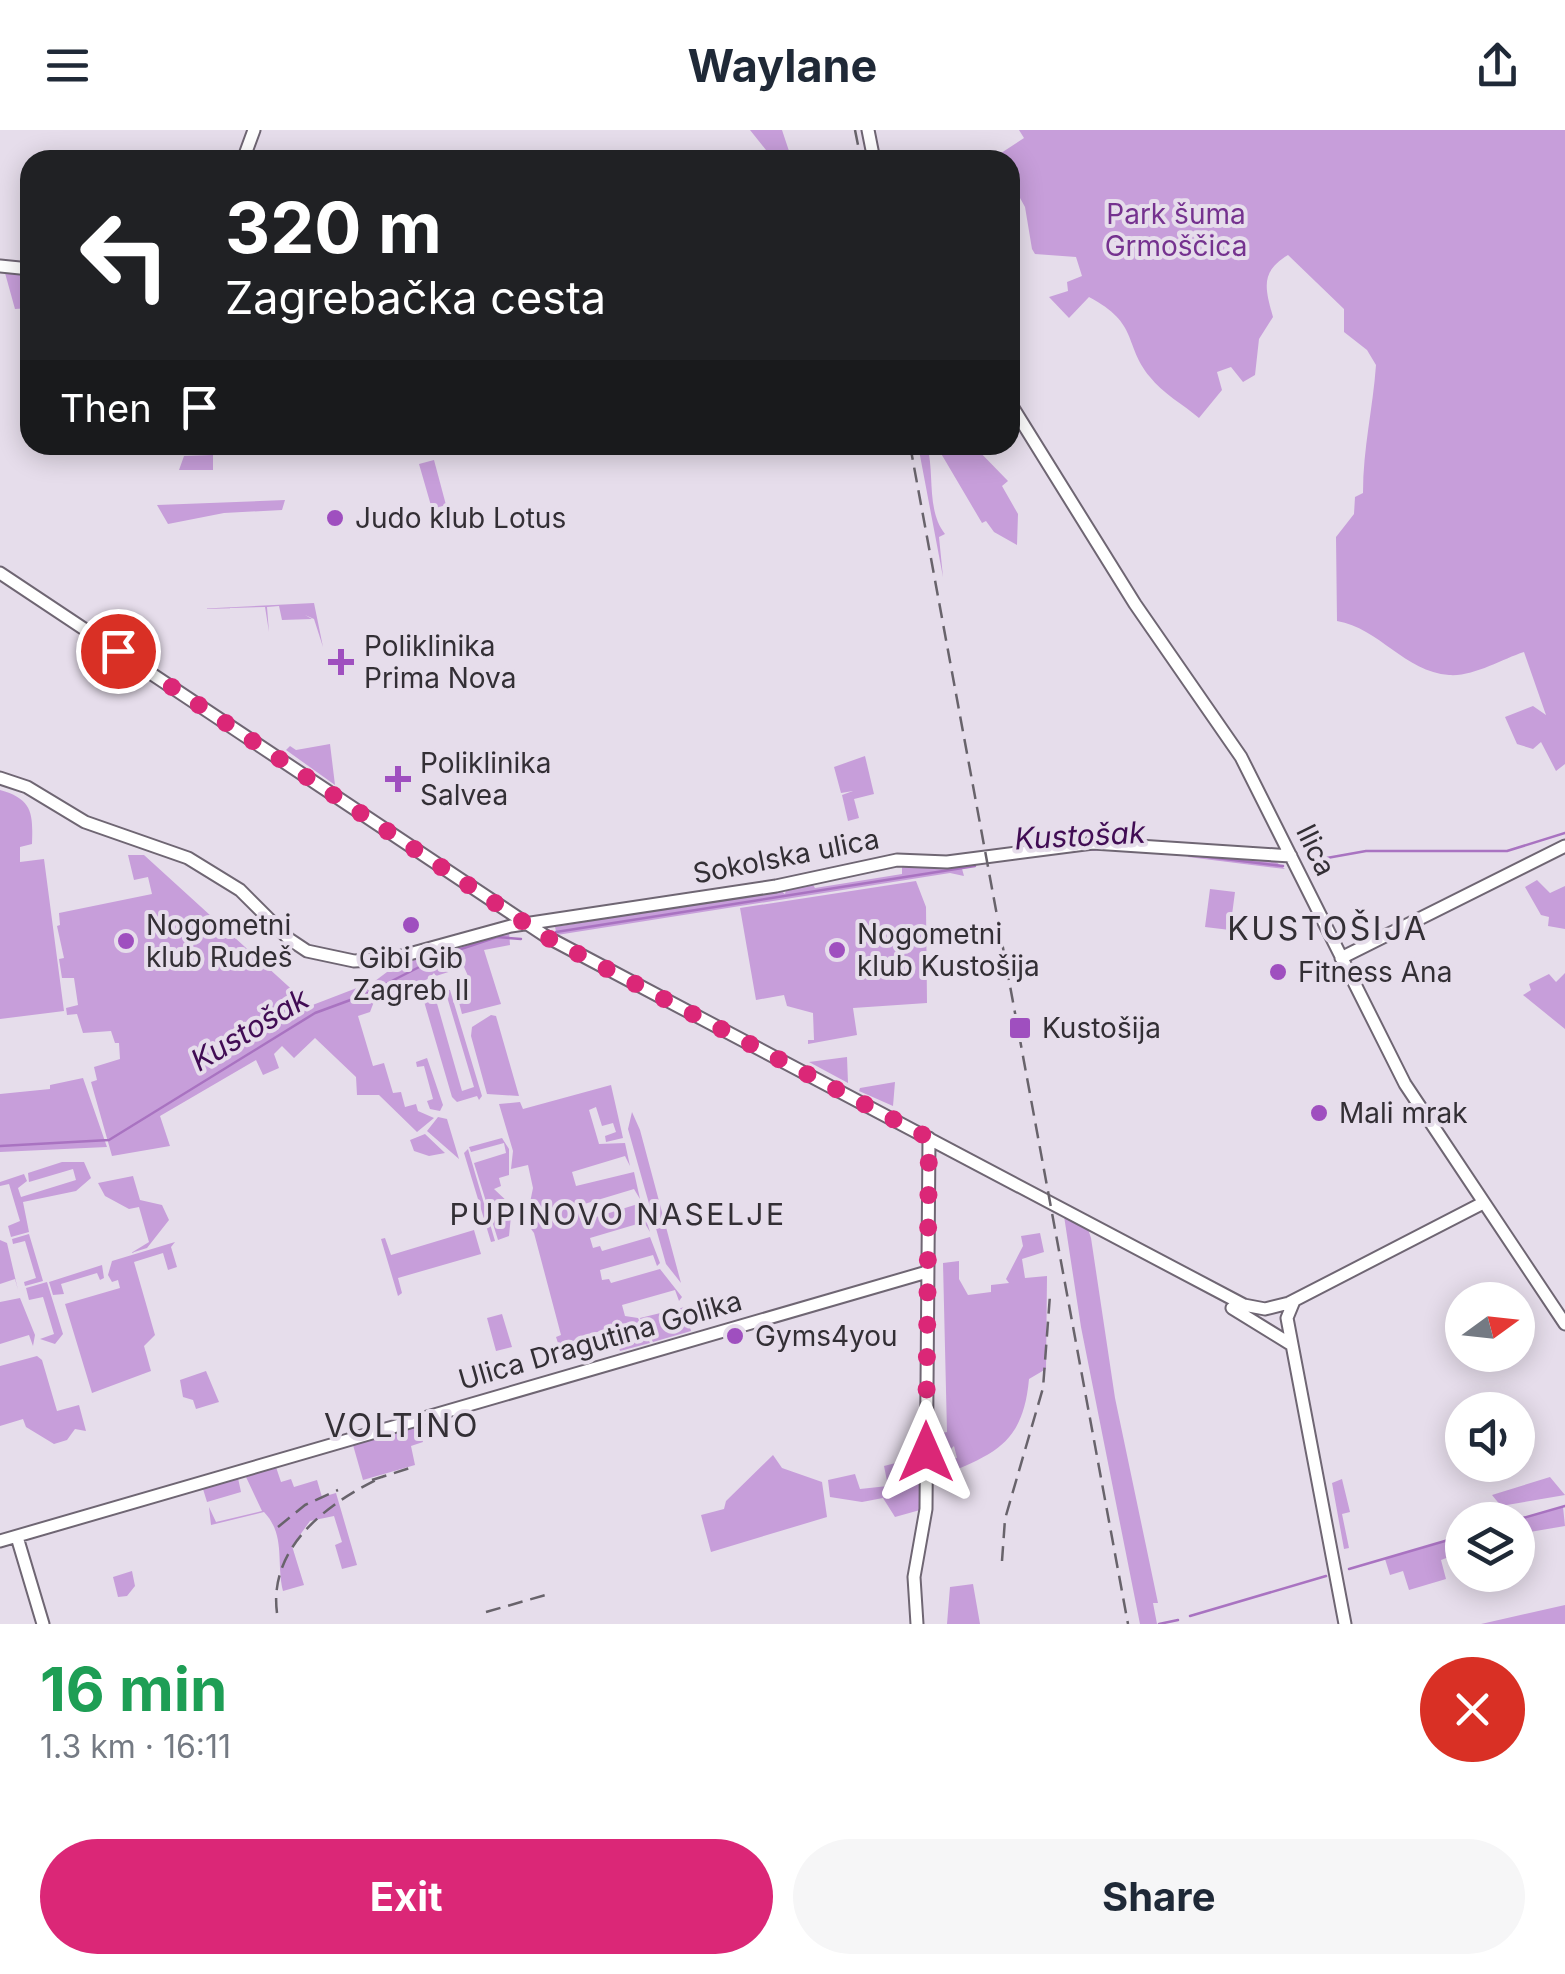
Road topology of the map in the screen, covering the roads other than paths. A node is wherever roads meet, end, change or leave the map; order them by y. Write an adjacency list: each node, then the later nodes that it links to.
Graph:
1 (1020, 420): 5 (street, Ilica)
2 (0, 574): 6 (street)
3 (0, 778): 6 (street, Sokolska ulica)
4 (1565, 846): 7 (street)
5 (1292, 856): 6 (street, Sokolska ulica); 7 (street, Ilica)
6 (530, 924): 8 (street)
7 (1342, 958): 9 (street, Ilica)
8 (929, 1138): 10 (street); 11 (street)
9 (1483, 1203): 12 (street); 15 (street, Ilica)
10 (927, 1272): 17 (street, Ulica Dragutina Golika); 20 (street)
11 (1183, 1275): 13 (street); 14 (street)
12 (1294, 1301): 13 (street); 16 (street)
13 (1272, 1308): 14 (street)
14 (1258, 1322): 16 (street)
15 (1565, 1324)
16 (1294, 1347): 21 (street)
17 (16, 1537): 18 (street, Ulica Dragutina Golika); 19 (street)
18 (0, 1542)
19 (44, 1624)
20 (917, 1624)
21 (1345, 1624)

